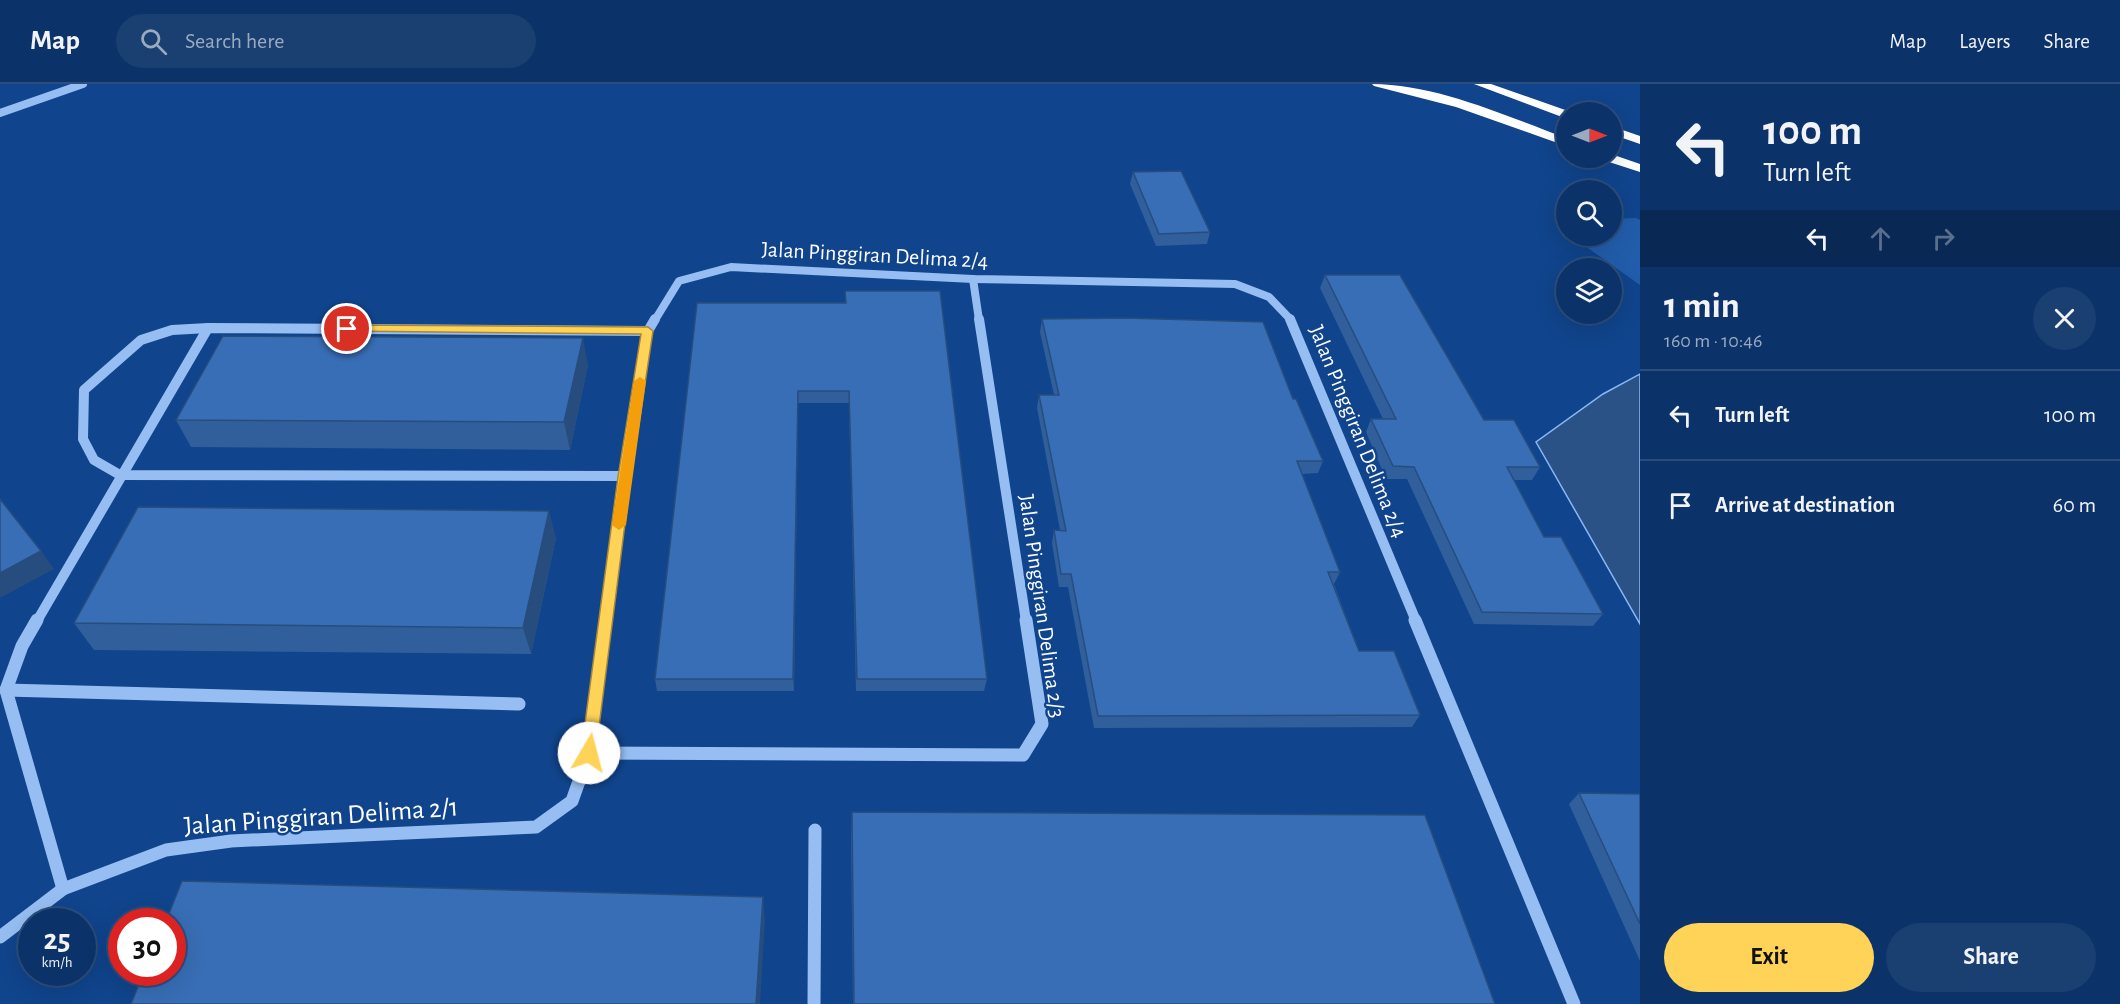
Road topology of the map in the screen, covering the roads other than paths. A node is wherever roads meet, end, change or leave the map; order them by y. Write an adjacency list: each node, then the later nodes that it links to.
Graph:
1 (83, 84): 5 (street)
2 (1378, 84): 7 (highway)
3 (1480, 84): 4 (highway)
4 (1556, 111)
5 (0, 113)
6 (1622, 134): 8 (highway)
7 (1556, 138)
8 (1640, 140)
9 (1622, 162): 10 (highway)
10 (1640, 168)
11 (973, 279): 13 (street, Jalan Pinggiran Delima 2/4); 18 (street, Jalan Pinggiran Delima 2/3); 23 (street, Jalan Pinggiran Delima 2/4)
12 (208, 328): 13 (street); 14 (street); 14 (street)
13 (648, 331): 15 (street, Jalan Pinggiran Delima 2/1)
14 (120, 475): 15 (street); 16 (street)
15 (625, 477): 18 (street, Jalan Pinggiran Delima 2/1)
16 (6, 690): 17 (street); 20 (street)
17 (519, 704)
18 (589, 753): 20 (street, Jalan Pinggiran Delima 2/1)
19 (815, 830): 22 (street)
20 (63, 889): 21 (street, Jalan Pinggiran Delima 2/1)
21 (0, 937)
22 (814, 1004)
23 (1574, 1004)

